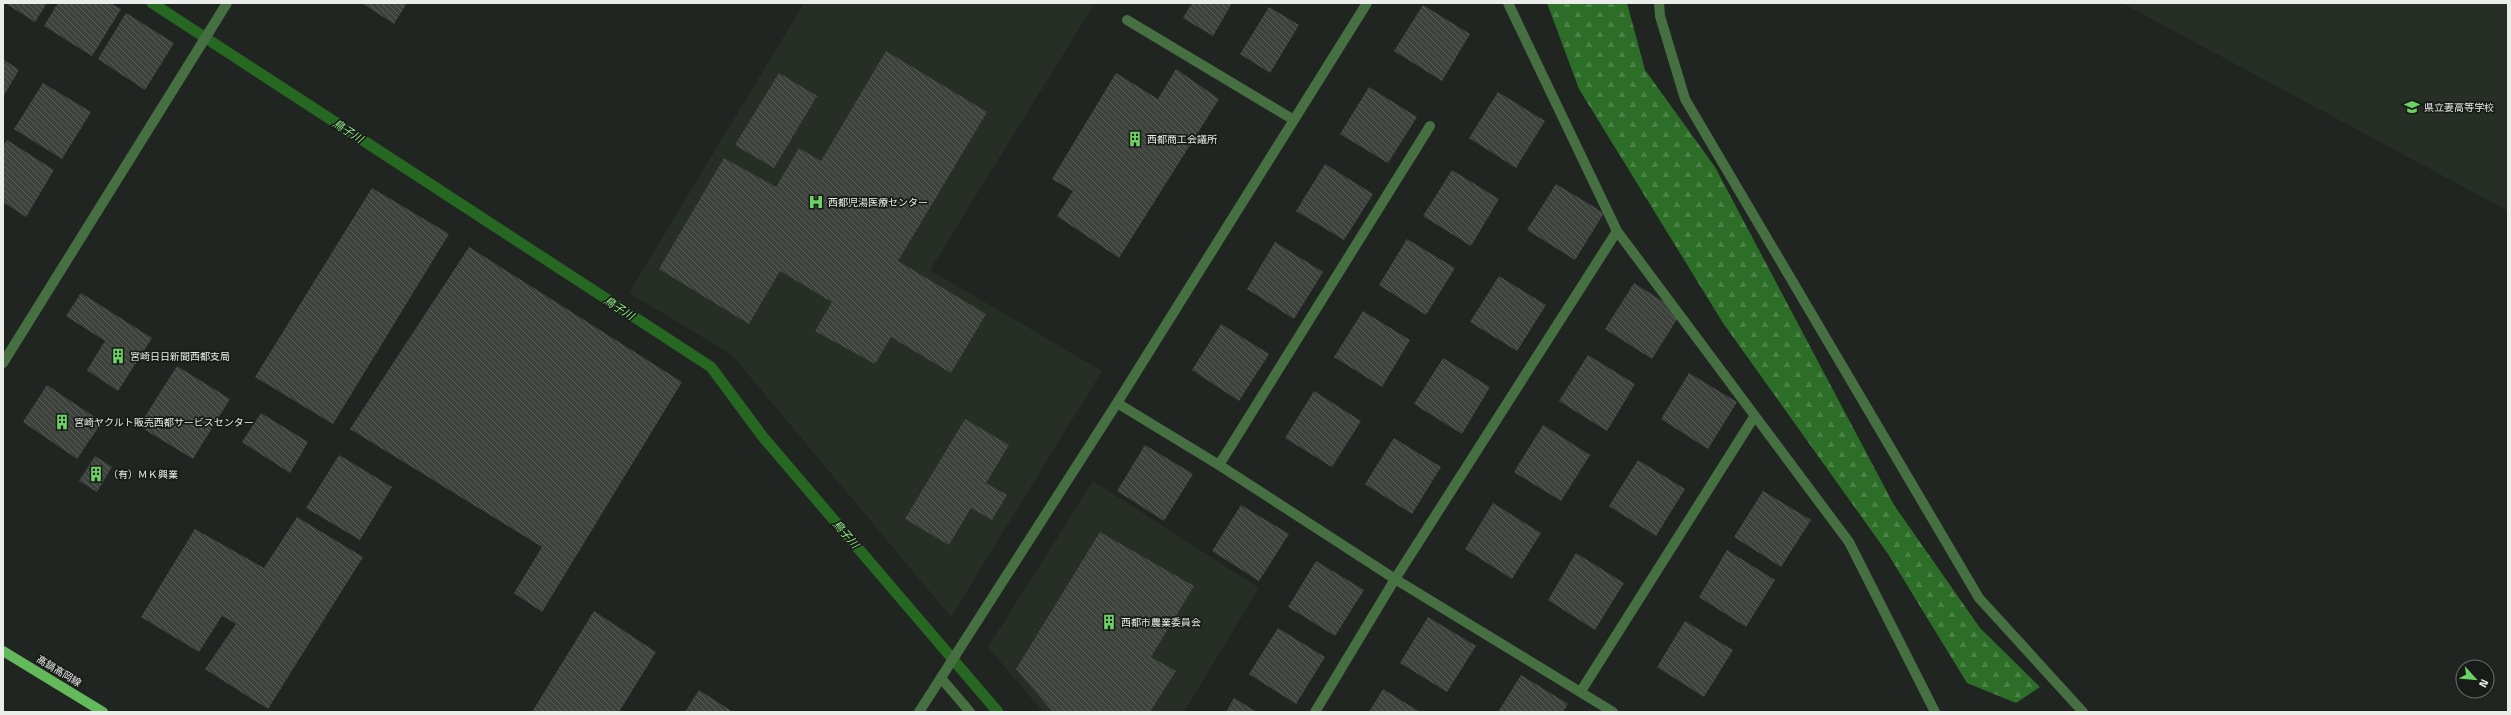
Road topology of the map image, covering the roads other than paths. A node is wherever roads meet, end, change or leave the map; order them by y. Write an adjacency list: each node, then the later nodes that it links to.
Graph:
1 (1367, 3): 6 (street)
2 (1508, 3): 8 (street)
3 (1659, 3): 23 (street)
4 (223, 4): 9 (street)
5 (1127, 20): 6 (street)
6 (1294, 120): 10 (street)
7 (1430, 126): 12 (street)
8 (1617, 231): 11 (street); 13 (street)
9 (3, 363)
10 (1117, 403): 12 (street); 15 (street)
11 (1754, 417): 16 (street); 22 (street)
12 (1219, 465): 13 (street)
13 (1395, 579): 16 (street); 20 (street)
14 (3, 651): 17 (main road, 高鍋高岡線)
15 (941, 678): 18 (street); 19 (street)
16 (1581, 692): 21 (street)
17 (103, 712)
18 (919, 712)
19 (970, 712)
20 (1314, 712)
21 (1613, 712)
22 (1935, 712)
23 (2083, 712)

